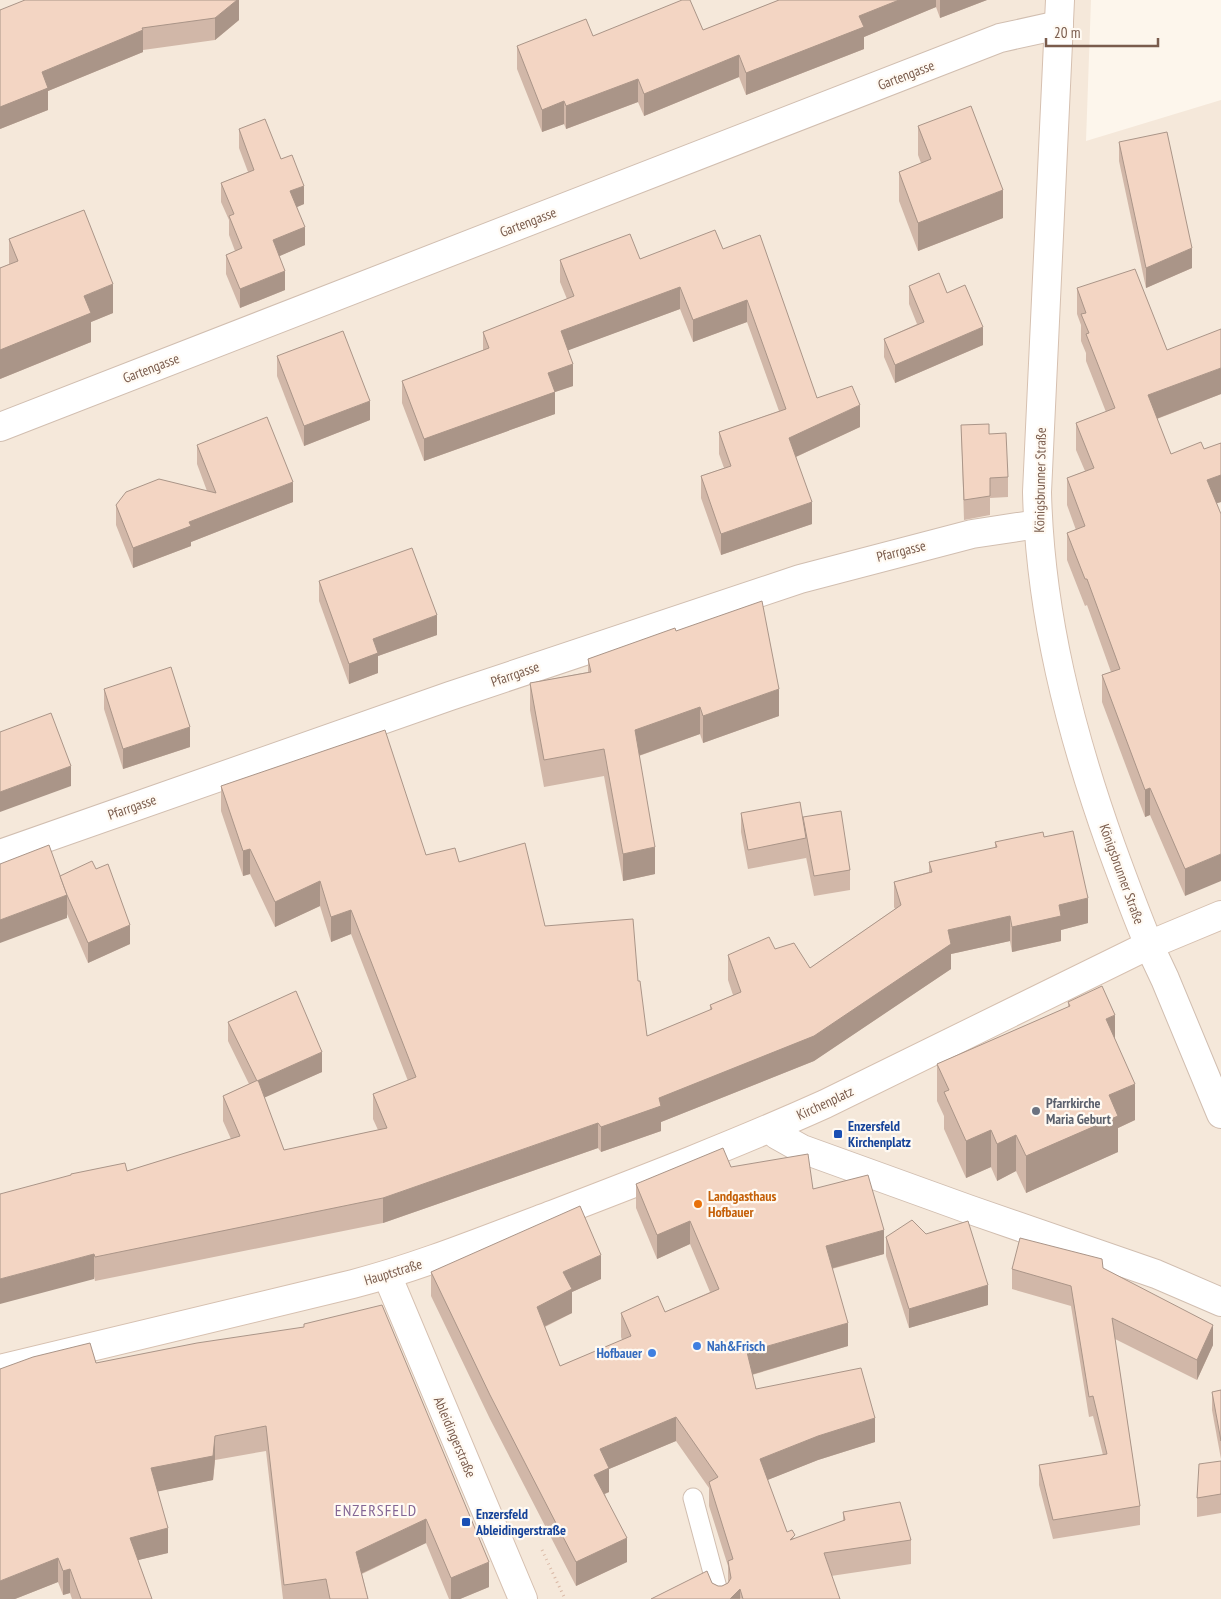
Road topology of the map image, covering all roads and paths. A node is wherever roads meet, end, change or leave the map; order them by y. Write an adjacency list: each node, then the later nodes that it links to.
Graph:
1 (1059, 12): 2 (street, Gartengasse); 3 (street, Königsbrunner Straße)
2 (0, 427)
3 (1038, 524): 4 (street, Pfarrgasse); 6 (street, Königsbrunner Straße)
4 (0, 854)
5 (1221, 914): 6 (street, Kirchenplatz)
6 (1149, 945): 7 (street); 8 (street, Kirchenplatz)
7 (1221, 1114)
8 (771, 1129): 9 (street, Hauptstraße); 10 (street)
9 (387, 1275): 11 (street, Hauptstraße); 13 (street, Ableidingerstraße)
10 (1221, 1302)
11 (0, 1369)
12 (693, 1498): 14 (lane)
13 (523, 1599)
14 (720, 1599)

